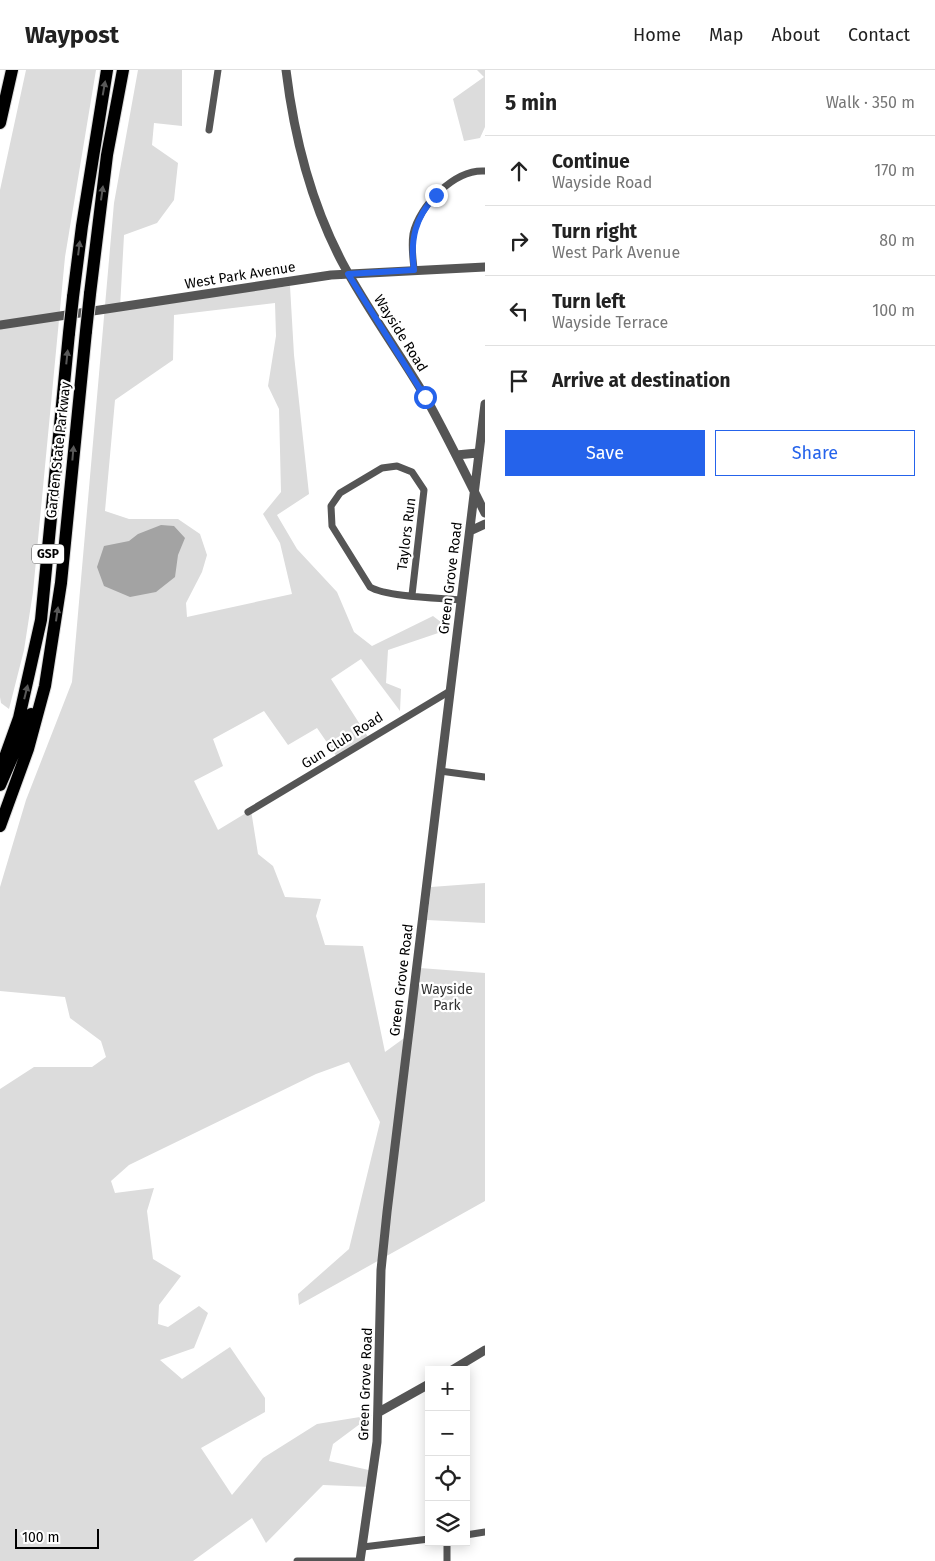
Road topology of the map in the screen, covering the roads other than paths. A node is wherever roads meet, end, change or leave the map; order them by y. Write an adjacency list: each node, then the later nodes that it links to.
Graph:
1 (12, 70): 6 (highway)
2 (107, 70): 24 (highway, Garden State Parkway / GSP, one-way to 2, bridge)
3 (122, 70): 22 (highway, Garden State Parkway / GSP, one-way to 3, bridge)
4 (218, 70): 7 (street)
5 (286, 70): 11 (street, Wayside Road)
6 (0, 122)
7 (209, 130)
8 (485, 171): 10 (street)
9 (485, 267): 10 (street, West Park Avenue)
10 (414, 270): 11 (street, West Park Avenue)
11 (348, 274): 12 (street, West Park Avenue); 15 (street, Wayside Road)
12 (0, 326)
13 (485, 404): 14 (street, Green Grove Road)
14 (478, 454): 15 (street); 16 (street, Green Grove Road)
15 (456, 455): 16 (street, Wayside Road)
16 (474, 491): 17 (street, Wayside Road); 19 (street, Green Grove Road)
17 (485, 513)
18 (485, 524): 19 (street)
19 (470, 531): 21 (street, Green Grove Road)
20 (412, 595): 20 (street, Taylors Run); 21 (street, Taylors Run)
21 (461, 600): 23 (street, Green Grove Road)
22 (48, 662): 27 (highway); 29 (highway, Garden State Parkway / GSP)
23 (450, 691): 25 (street, Green Grove Road); 28 (street, Gun Club Road)
24 (0, 771)
25 (440, 771): 26 (street); 33 (street, Green Grove Road)
26 (485, 777)
27 (0, 785)
28 (248, 812)
29 (0, 826)
30 (485, 1350): 31 (street)
31 (459, 1366)
32 (425, 1386): 33 (street)
33 (379, 1412): 37 (street, Green Grove Road)
34 (485, 1532): 35 (street)
35 (470, 1534)
36 (425, 1539): 37 (street)
37 (363, 1546): 40 (street, Green Grove Road)
38 (447, 1546): 41 (street)
39 (297, 1561): 40 (street)
40 (359, 1561)
41 (447, 1561)

